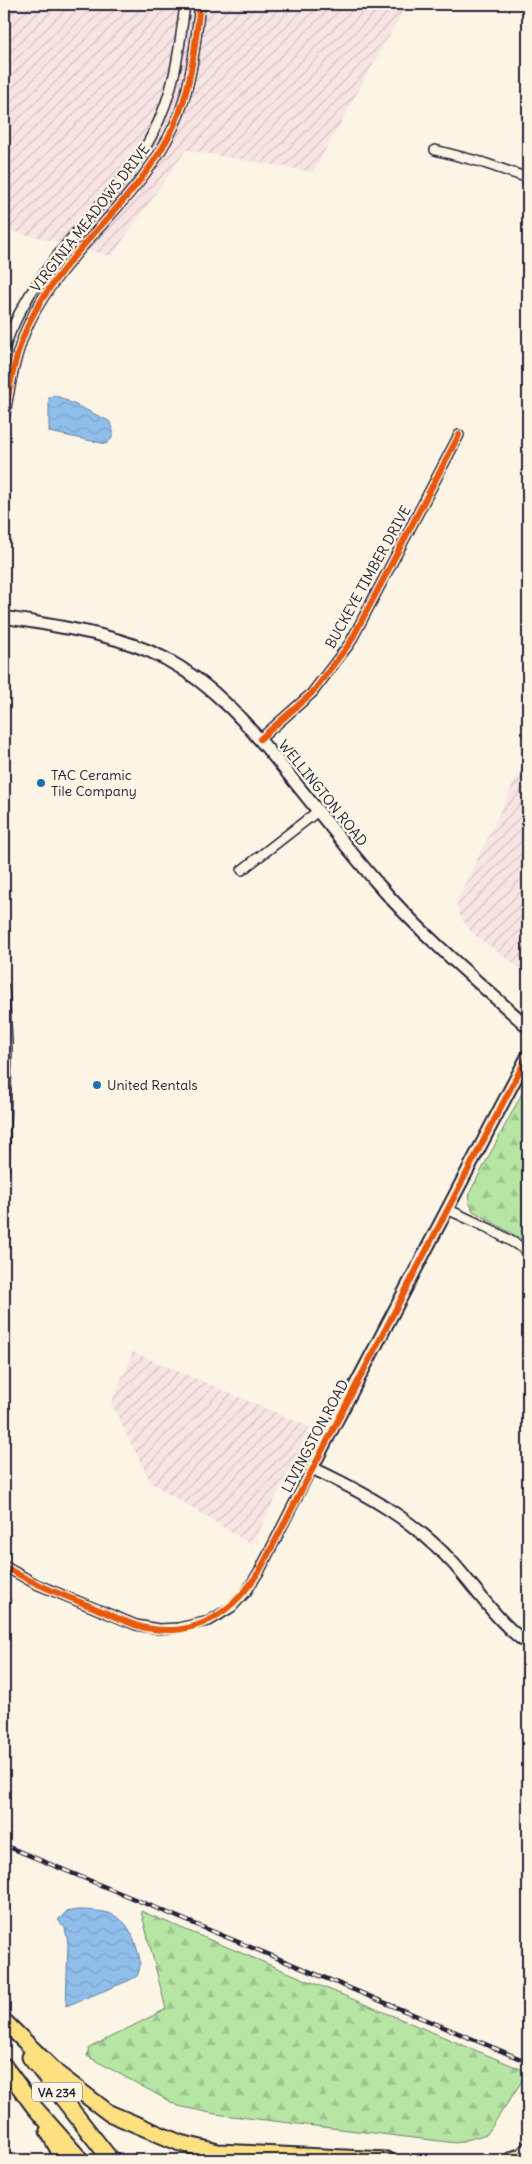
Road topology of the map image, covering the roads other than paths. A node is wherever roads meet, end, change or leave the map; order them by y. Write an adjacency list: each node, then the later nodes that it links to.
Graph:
1 (185, 4): 5 (street, VIRGINIA MEADOWS DRIVE)
2 (200, 4): 6 (street, VIRGINIA MEADOWS DRIVE)
3 (435, 150): 4 (street)
4 (528, 178)
5 (4, 349)
6 (4, 419)
7 (459, 435): 9 (street, BUCKEYE TIMBER DRIVE)
8 (4, 617): 9 (street, WELLINGTON ROAD)
9 (260, 739): 10 (street, WELLINGTON ROAD)
10 (318, 811): 11 (street); 13 (street, WELLINGTON ROAD)
11 (242, 870)
12 (4, 988): 15 (street)
13 (528, 1027)
14 (528, 1054): 16 (street, LIVINGSTON ROAD)
15 (4, 1169)
16 (447, 1209): 17 (street); 18 (street, LIVINGSTON ROAD)
17 (528, 1251)
18 (312, 1468): 19 (street, LIVINGSTON ROAD); 20 (street)
19 (4, 1566)
20 (528, 1644)
21 (4, 2022): 26 (highway, VA 234); 27 (highway)
22 (4, 2066): 23 (highway, VA 234)
23 (35, 2108): 24 (highway); 25 (highway, VA 234)
24 (64, 2160)
25 (81, 2160)
26 (111, 2160)
27 (354, 2160): 28 (highway)
28 (387, 2160)

